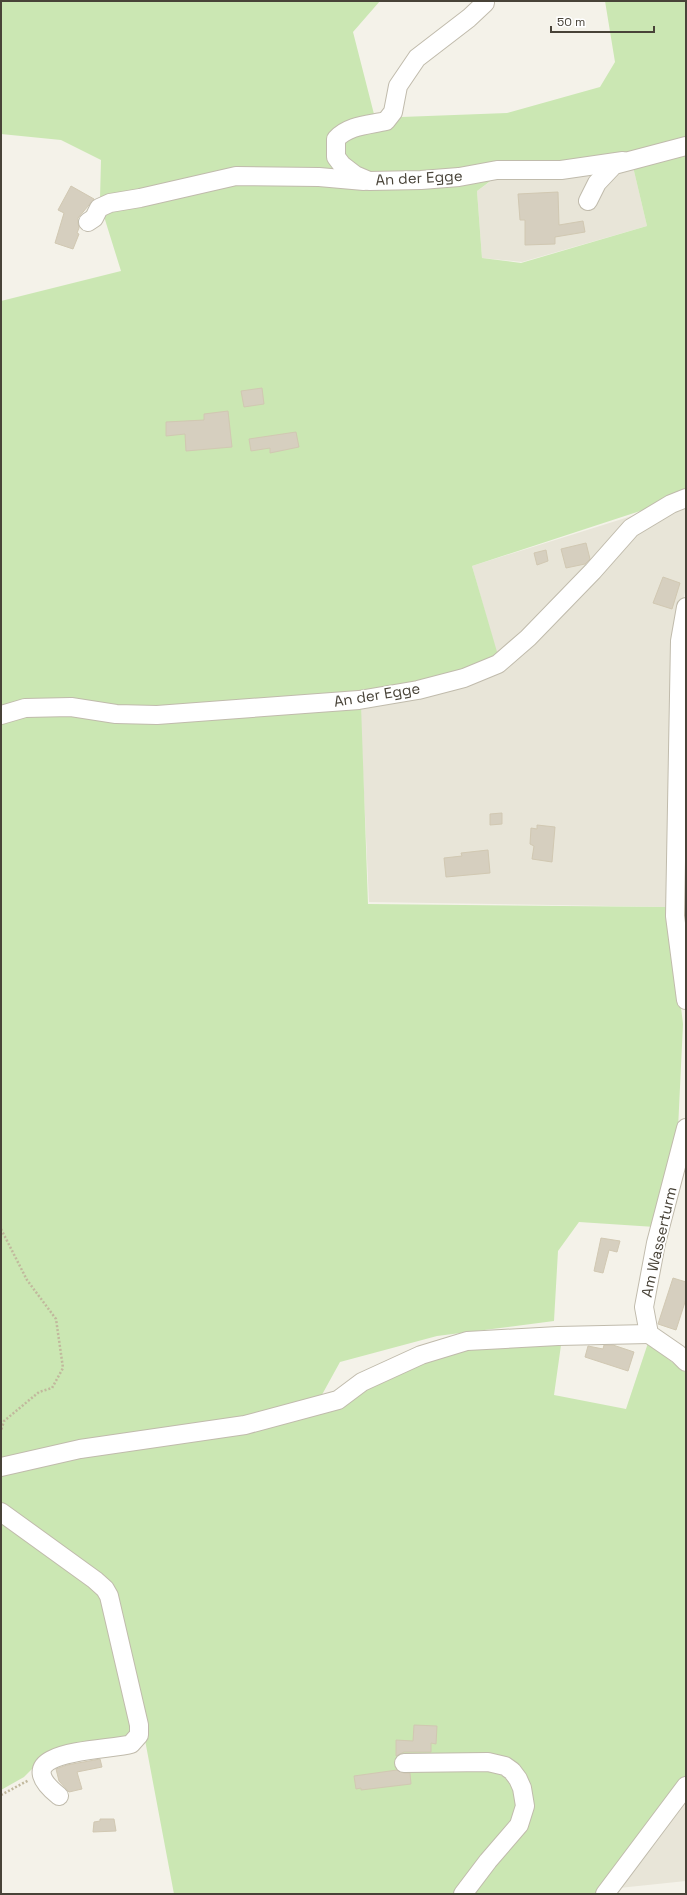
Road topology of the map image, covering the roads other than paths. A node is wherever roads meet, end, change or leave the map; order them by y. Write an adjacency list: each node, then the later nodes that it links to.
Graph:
1 (485, 3): 4 (street, An der Egge)
2 (686, 146): 3 (street)
3 (623, 162): 4 (street, An der Egge); 5 (street)
4 (369, 181): 6 (street)
5 (588, 201)
6 (88, 222)
7 (686, 498): 9 (street, An der Egge)
8 (686, 607): 10 (street)
9 (1, 715)
10 (686, 1000)
11 (686, 1128): 12 (street, Am Wasserturm)
12 (649, 1334): 13 (street); 14 (street)
13 (683, 1356)
14 (1, 1467)
15 (1, 1512): 18 (street)
16 (404, 1764): 19 (street)
17 (686, 1786): 20 (street)
18 (59, 1796)
19 (463, 1894)
20 (605, 1894)

